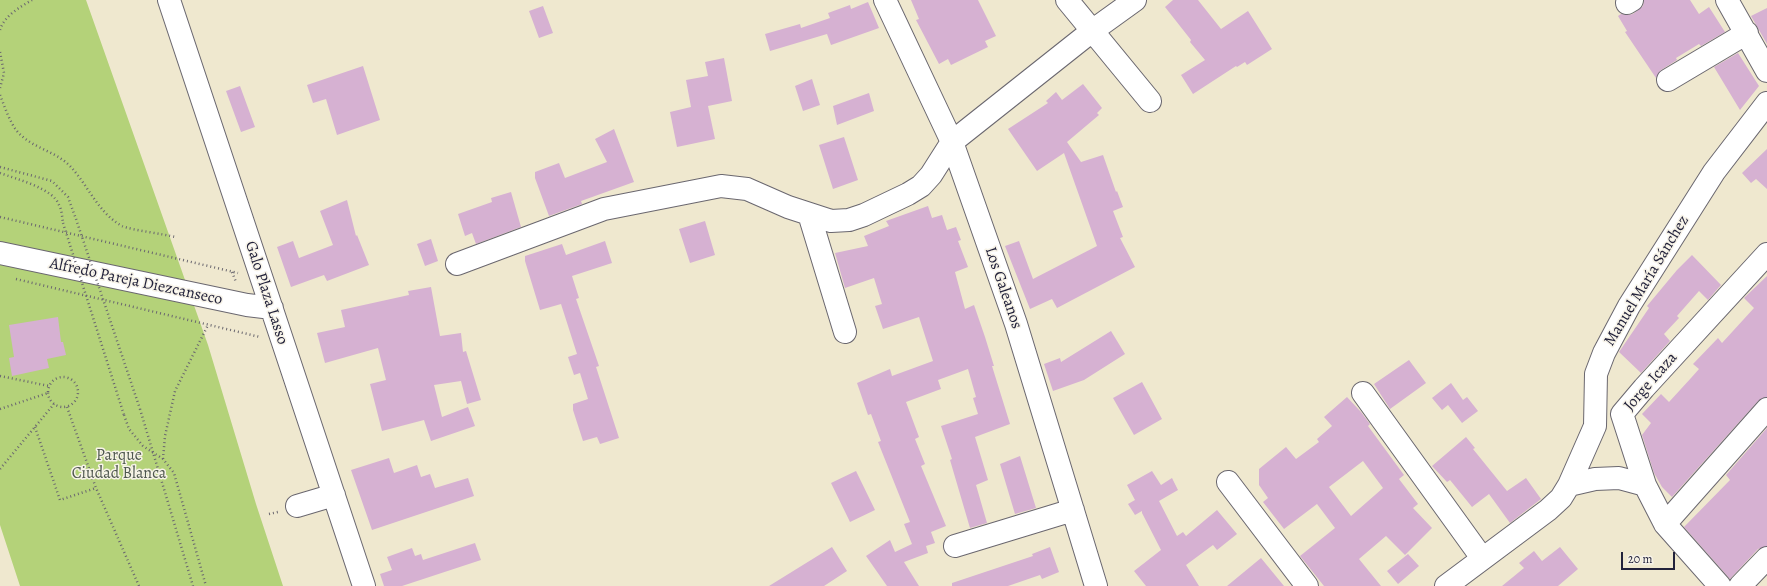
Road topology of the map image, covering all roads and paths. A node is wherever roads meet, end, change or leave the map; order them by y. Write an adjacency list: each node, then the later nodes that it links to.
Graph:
1 (32, 0): 7 (path)
2 (169, 0): 27 (street, Galo Plaza Lasso)
3 (885, 0): 17 (street, Los Galeanos)
4 (1067, 0): 8 (street)
5 (1135, 0): 8 (street)
6 (1729, 0): 9 (street)
7 (0, 30)
8 (1092, 31): 15 (street); 17 (street)
9 (1747, 33): 11 (street); 12 (street)
10 (0, 52): 13 (path)
11 (1767, 71)
12 (1668, 80)
13 (0, 88)
14 (0, 95): 22 (path)
15 (1150, 101)
16 (1767, 103): 41 (street, Manuel María Sánchez)
17 (952, 142): 20 (street); 52 (street, Los Galeanos)
18 (0, 167): 43 (path, bridge)
19 (0, 173): 43 (path, bridge)
20 (809, 214): 25 (street); 30 (street)
21 (0, 217): 27 (path)
22 (176, 237)
23 (0, 253): 28 (street, Alfredo Pareja Diezcanseco)
24 (1767, 254): 40 (street, Jorge Icaza)
25 (457, 264)
26 (13, 278): 29 (path)
27 (262, 279): 28 (street, Galo Plaza Lasso)
28 (272, 308): 31 (street, Galo Plaza Lasso)
29 (208, 325): 31 (path); 44 (path)
30 (845, 332)
31 (282, 342): 50 (street, Galo Plaza Lasso)
32 (0, 376): 33 (path)
33 (49, 386): 34 (path); 37 (path)
34 (48, 392): 36 (path); 38 (path)
35 (1363, 393): 55 (street)
36 (54, 404): 37 (path); 42 (path)
37 (67, 407): 49 (path)
38 (0, 409)
39 (1767, 409): 53 (street)
40 (1622, 414): 41 (street); 48 (street, Jorge Icaza)
41 (1595, 426): 47 (street, Manuel María Sánchez)
42 (35, 427): 45 (path); 49 (path)
43 (153, 452): 44 (path); 58 (path)
44 (163, 459): 59 (path)
45 (0, 469)
46 (1228, 482): 62 (street)
47 (1568, 486): 48 (street); 55 (street, Manuel María Sánchez)
48 (1645, 486): 53 (street, Jorge Icaza)
49 (96, 488): 57 (path)
50 (334, 495): 51 (street); 60 (street, Galo Plaza Lasso)
51 (297, 506)
52 (1073, 510): 54 (street); 61 (street, Los Galeanos)
53 (1665, 524): 64 (street, Jorge Icaza)
54 (955, 546)
55 (1482, 558): 63 (street, Manuel María Sánchez)
56 (1767, 558): 65 (street)
57 (139, 586)
58 (193, 586)
59 (206, 586)
60 (364, 586)
61 (1096, 586)
62 (1307, 586)
63 (1446, 586)
64 (1720, 586)
65 (1740, 586)

